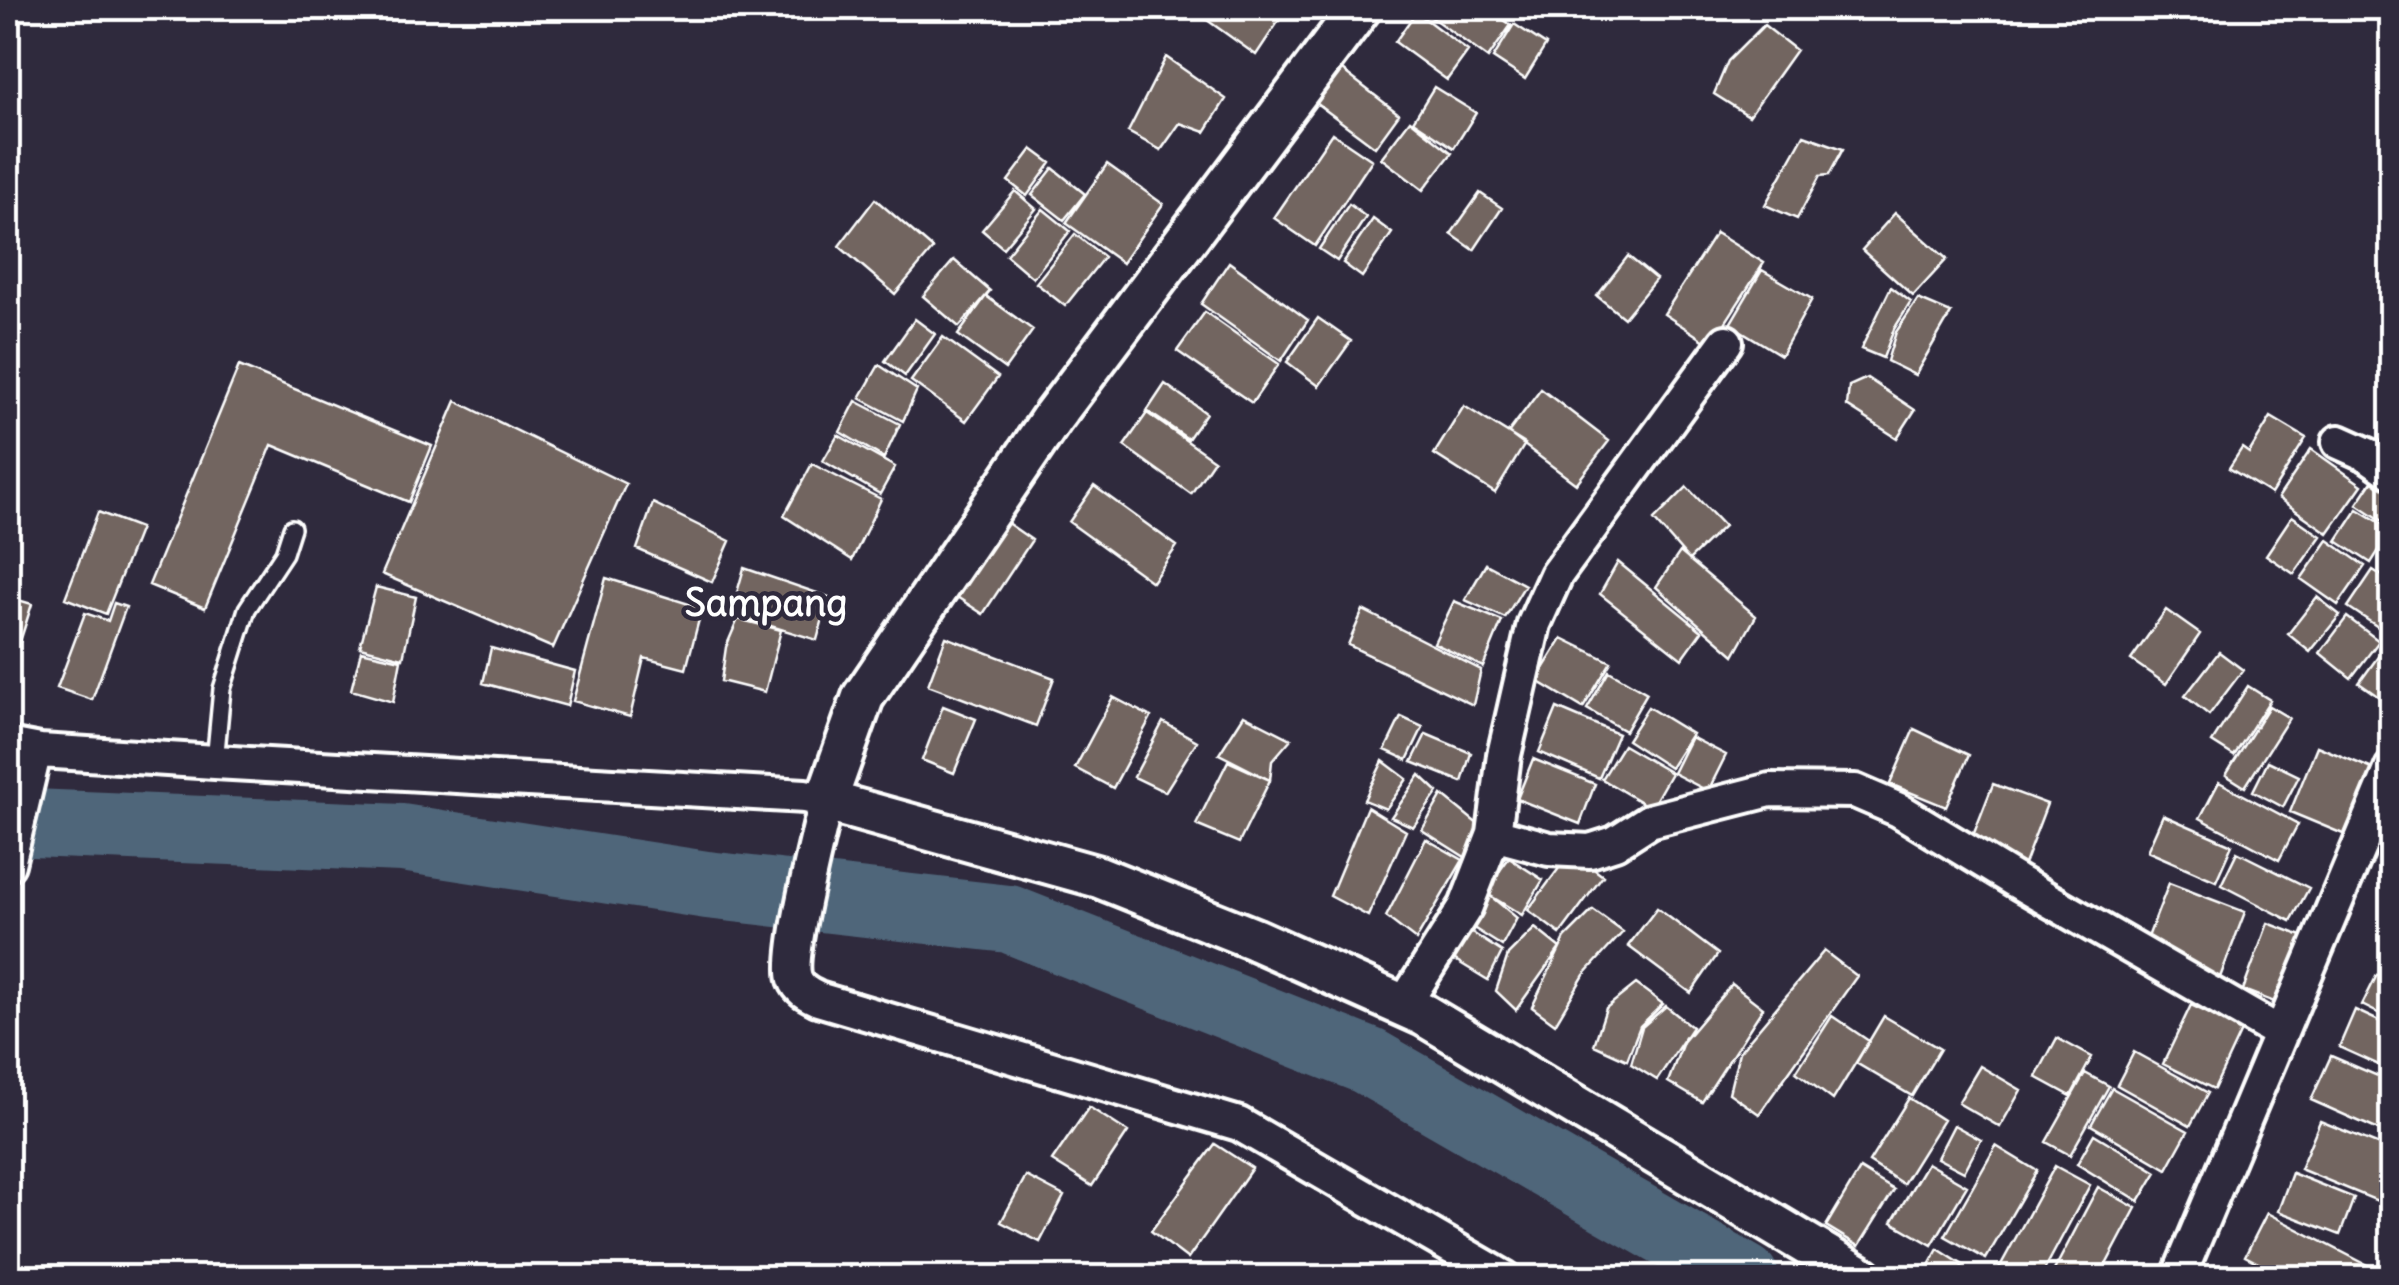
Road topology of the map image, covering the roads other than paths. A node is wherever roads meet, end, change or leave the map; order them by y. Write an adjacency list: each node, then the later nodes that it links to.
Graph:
1 (1360, 8): 9 (street)
2 (1726, 342): 10 (street)
3 (2339, 442): 4 (street)
4 (2392, 472)
5 (292, 528): 7 (lane)
6 (24, 757): 7 (street); 11 (street)
7 (215, 762): 9 (street)
8 (2392, 768): 13 (street)
9 (826, 801): 12 (street); 14 (street)
10 (1494, 834): 12 (street); 13 (street)
11 (8, 864)
12 (1404, 1006): 15 (street)
13 (2280, 1033): 16 (street)
14 (1505, 1278)
15 (1862, 1278)
16 (2178, 1278)

